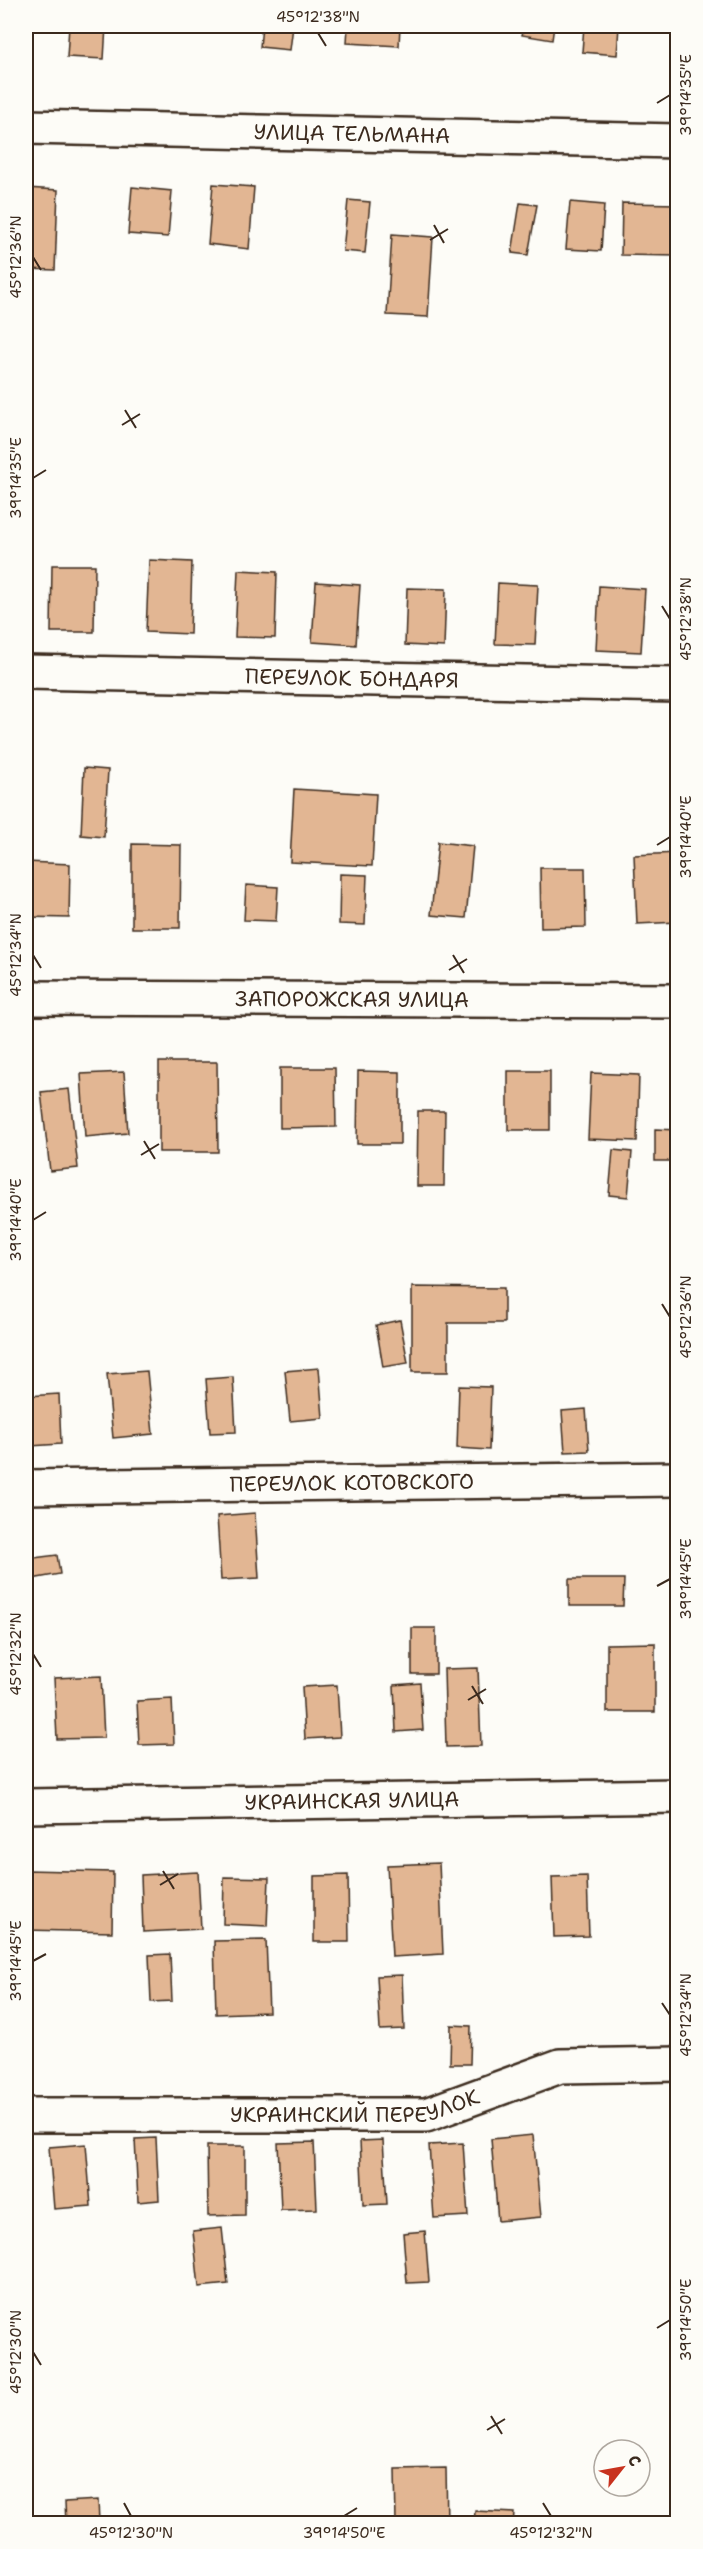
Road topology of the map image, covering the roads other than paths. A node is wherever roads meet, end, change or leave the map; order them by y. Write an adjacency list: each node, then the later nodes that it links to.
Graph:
1 (26, 127): 2 (street, УЛИЦА ТЕЛЬМАНА)
2 (678, 141)
3 (26, 672): 4 (street, ПЕРЕУЛОК БОНДАРЯ)
4 (678, 685)
5 (26, 998): 6 (street, ЗАПОРОЖСКАЯ УЛИЦА)
6 (678, 1001)
7 (678, 1479): 8 (street, ПЕРЕУЛОК КОТОВСКОГО)
8 (26, 1487)
9 (678, 1796): 10 (street, УКРАИНСКАЯ УЛИЦА)
10 (26, 1806)
11 (678, 2064): 12 (street, УКРАИНСКИЙ ПЕРЕУЛОК)
12 (26, 2115)

